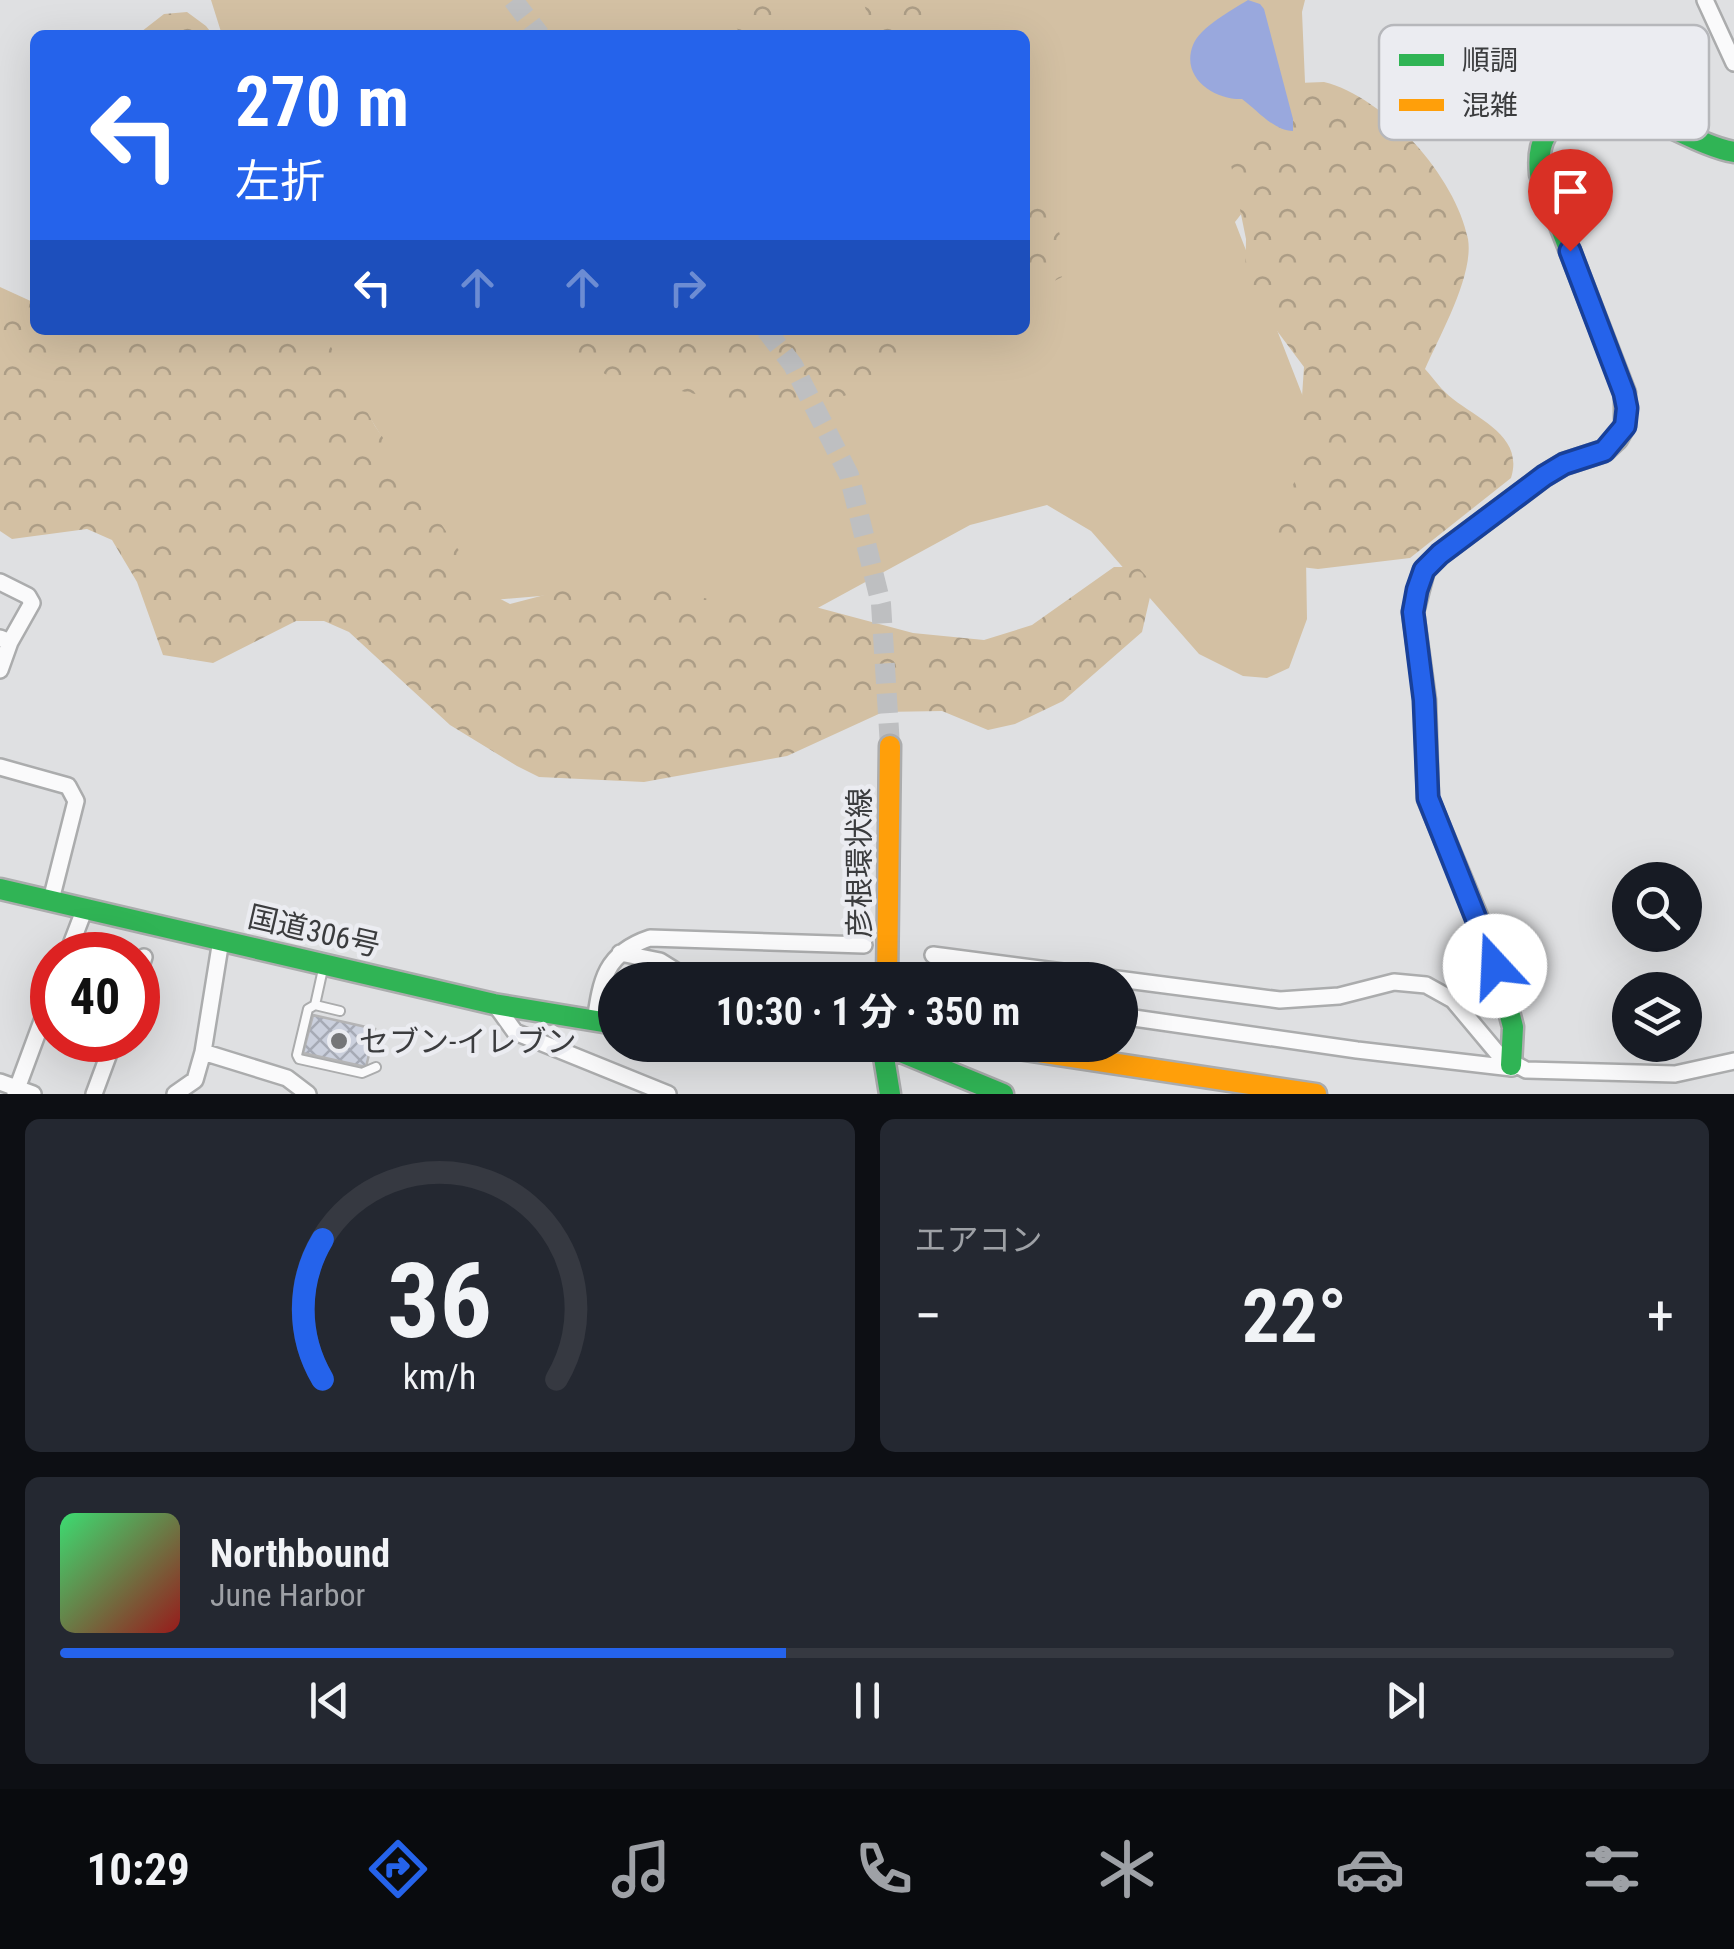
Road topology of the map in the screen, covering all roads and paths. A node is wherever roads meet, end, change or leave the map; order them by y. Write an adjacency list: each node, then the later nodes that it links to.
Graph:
1 (1704, 0): 2 (street)
2 (1734, 63)
3 (1542, 140): 36 (main road)
4 (1692, 140): 5 (main road)
5 (1734, 152)
6 (0, 582): 7 (street)
7 (5, 640): 8 (street)
8 (0, 670)
9 (890, 746): 21 (main road, 彦根環状線)
10 (0, 767): 12 (street)
11 (2, 893): 12 (main road, 国道306号)
12 (52, 900): 13 (main road, 国道306号)
13 (85, 908): 14 (street); 15 (main road, 国道306号)
14 (76, 932)
15 (221, 940): 22 (main road, 国道306号); 28 (street)
16 (864, 946): 17 (street)
17 (620, 953): 19 (street); 20 (street)
18 (933, 955): 36 (street)
19 (614, 962)
20 (662, 962)
21 (887, 962)
22 (324, 965): 23 (main road, 国道306号); 24 (lane)
23 (494, 1004): 27 (main road, 国道306号); 43 (street)
24 (315, 1005): 25 (lane); 35 (lane)
25 (340, 1011)
26 (1138, 1019): 36 (street)
27 (598, 1022)
28 (202, 1052): 41 (street); 42 (street)
29 (1734, 1061): 36 (street)
30 (31, 1062): 39 (street)
31 (106, 1062): 40 (street)
32 (885, 1062): 44 (main road)
33 (925, 1062): 45 (main road)
34 (1083, 1062): 38 (main road)
35 (376, 1067)
36 (1518, 1068)
37 (0, 1082): 39 (street)
38 (1234, 1090): 46 (lane); 47 (main road)
39 (22, 1092)
40 (94, 1094)
41 (175, 1094)
42 (308, 1094)
43 (668, 1094)
44 (890, 1094)
45 (1003, 1094)
46 (1261, 1094)
47 (1316, 1094)

